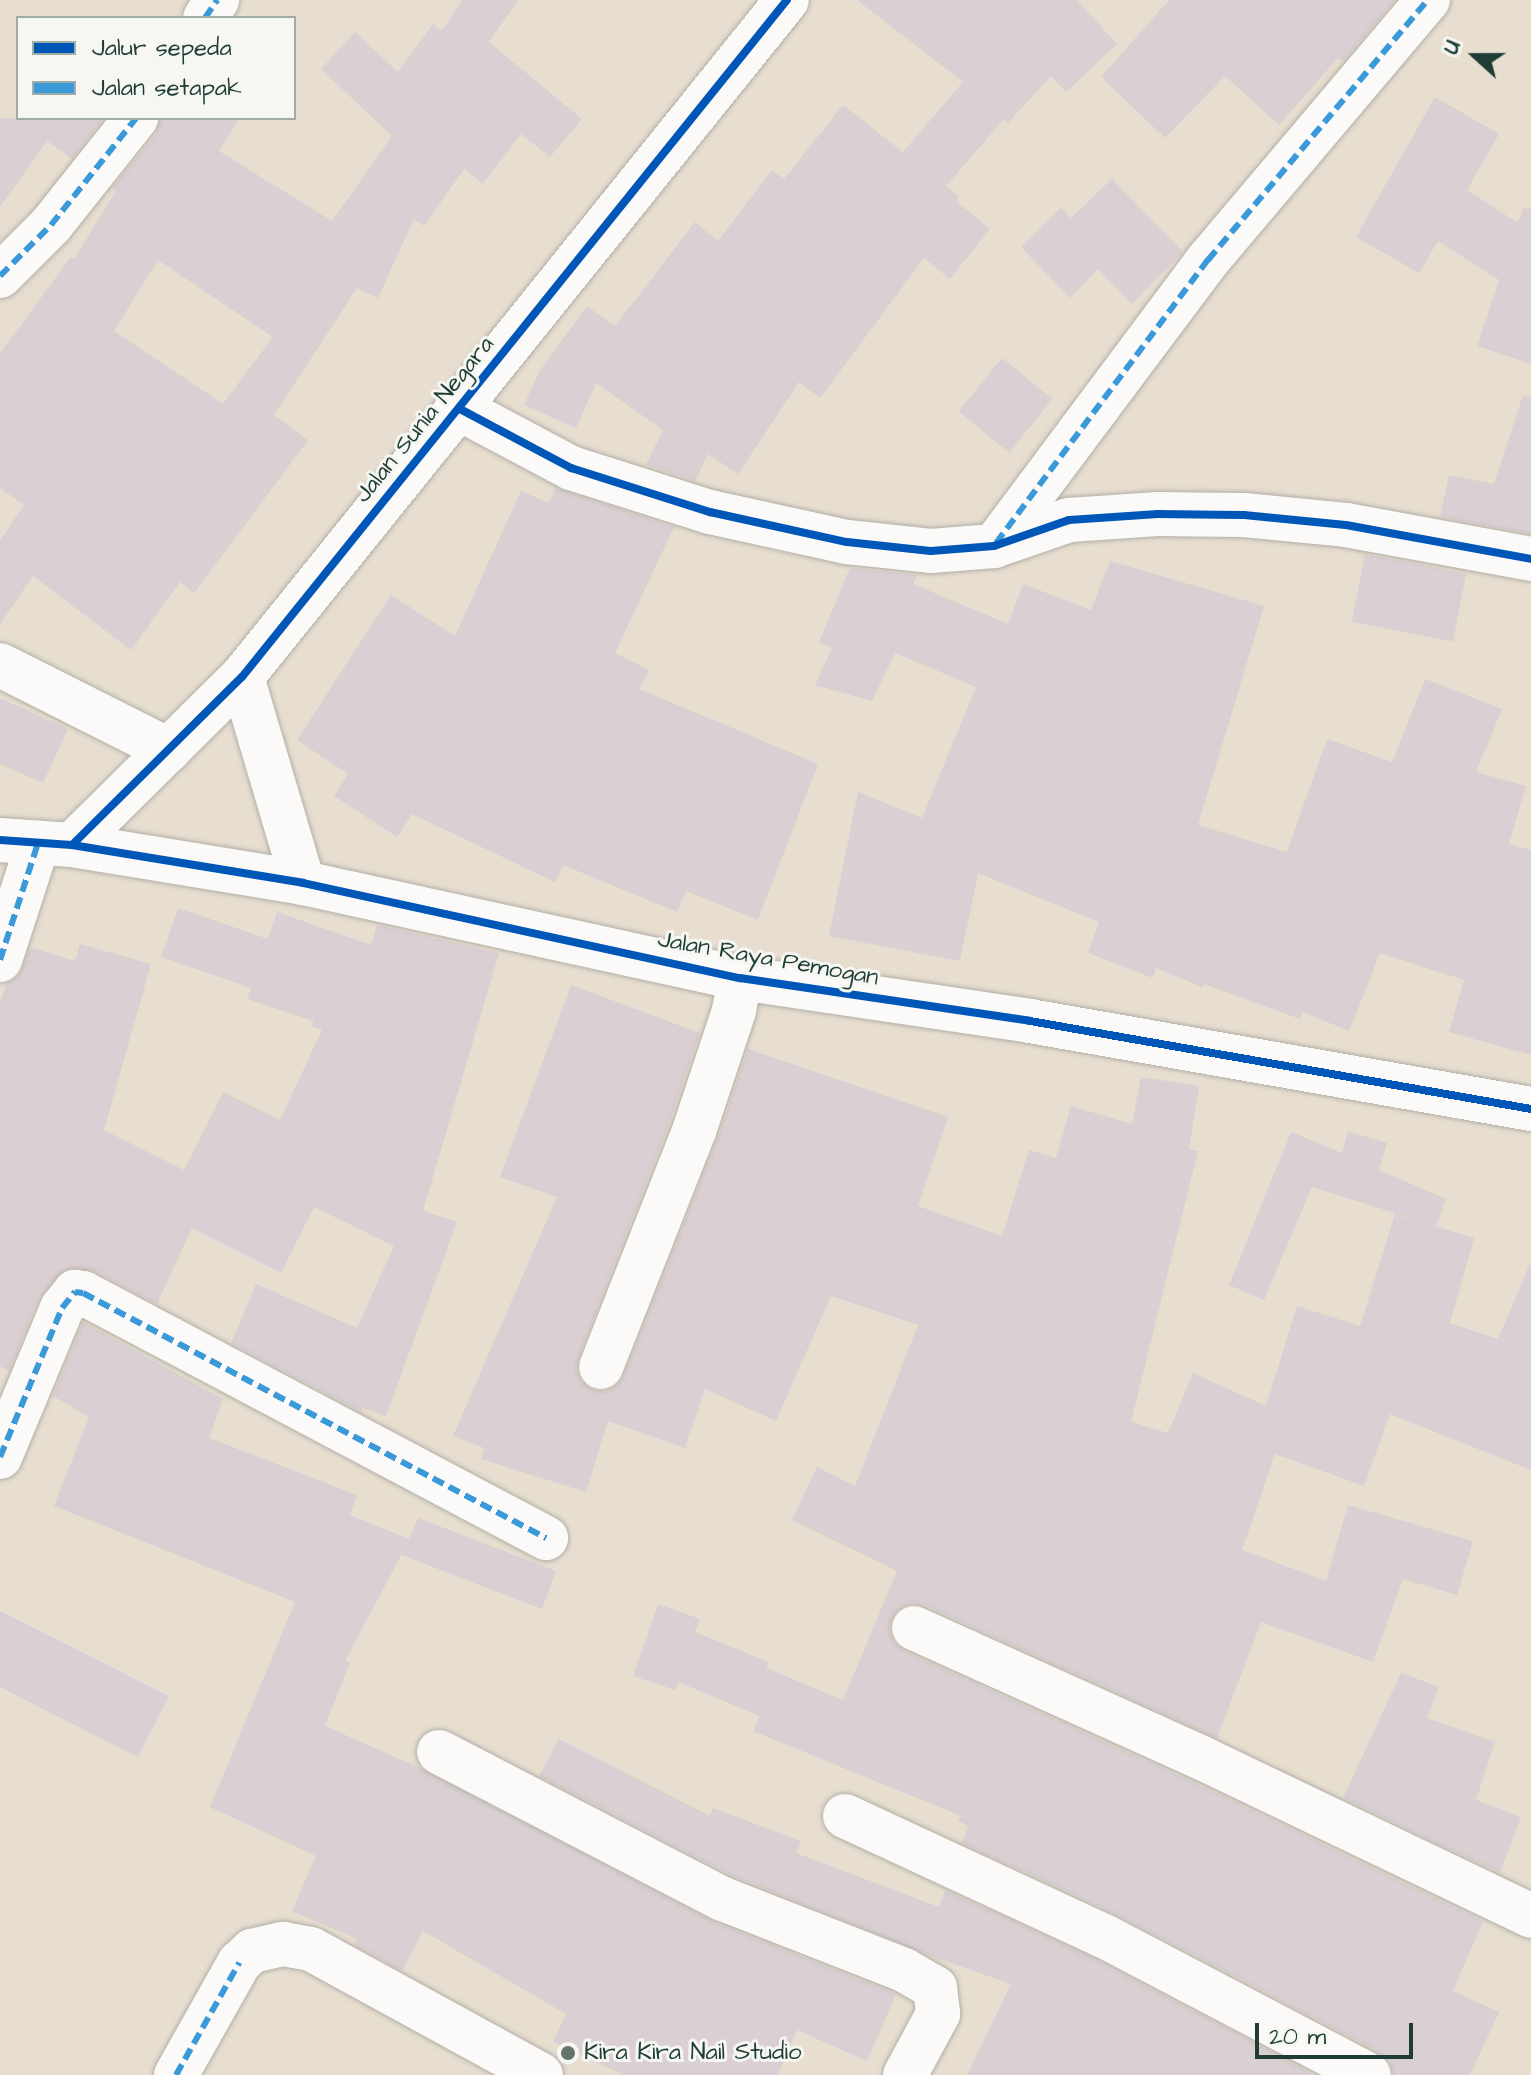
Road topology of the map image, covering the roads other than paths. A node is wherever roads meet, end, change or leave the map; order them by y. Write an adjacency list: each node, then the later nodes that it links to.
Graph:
1 (787, 0): 5 (street, Jalan Sunia Negara)
2 (1428, 0): 6 (street)
3 (134, 120): 4 (street)
4 (0, 276)
5 (460, 409): 6 (street); 9 (street, Jalan Sunia Negara)
6 (994, 546): 7 (street)
7 (1531, 559)
8 (0, 665): 10 (street)
9 (242, 677): 10 (street, Jalan Sunia Negara); 12 (street)
10 (169, 750): 11 (street, Jalan Sunia Negara)
11 (37, 843): 12 (street, Jalan Raya Pemogan); 13 (street)
12 (303, 883): 14 (street, Jalan Raya Pemogan)
13 (0, 960)
14 (740, 978): 15 (street, Jalan Raya Pemogan); 16 (street)
15 (1531, 1109)
16 (601, 1367)
17 (0, 1457): 18 (street)
18 (546, 1538)
19 (914, 1628): 22 (street)
20 (439, 1752): 25 (street)
21 (845, 1816): 26 (street)
22 (1531, 1916)
23 (176, 2075): 24 (street)
24 (541, 2075)
25 (905, 2075)
26 (1369, 2075)

